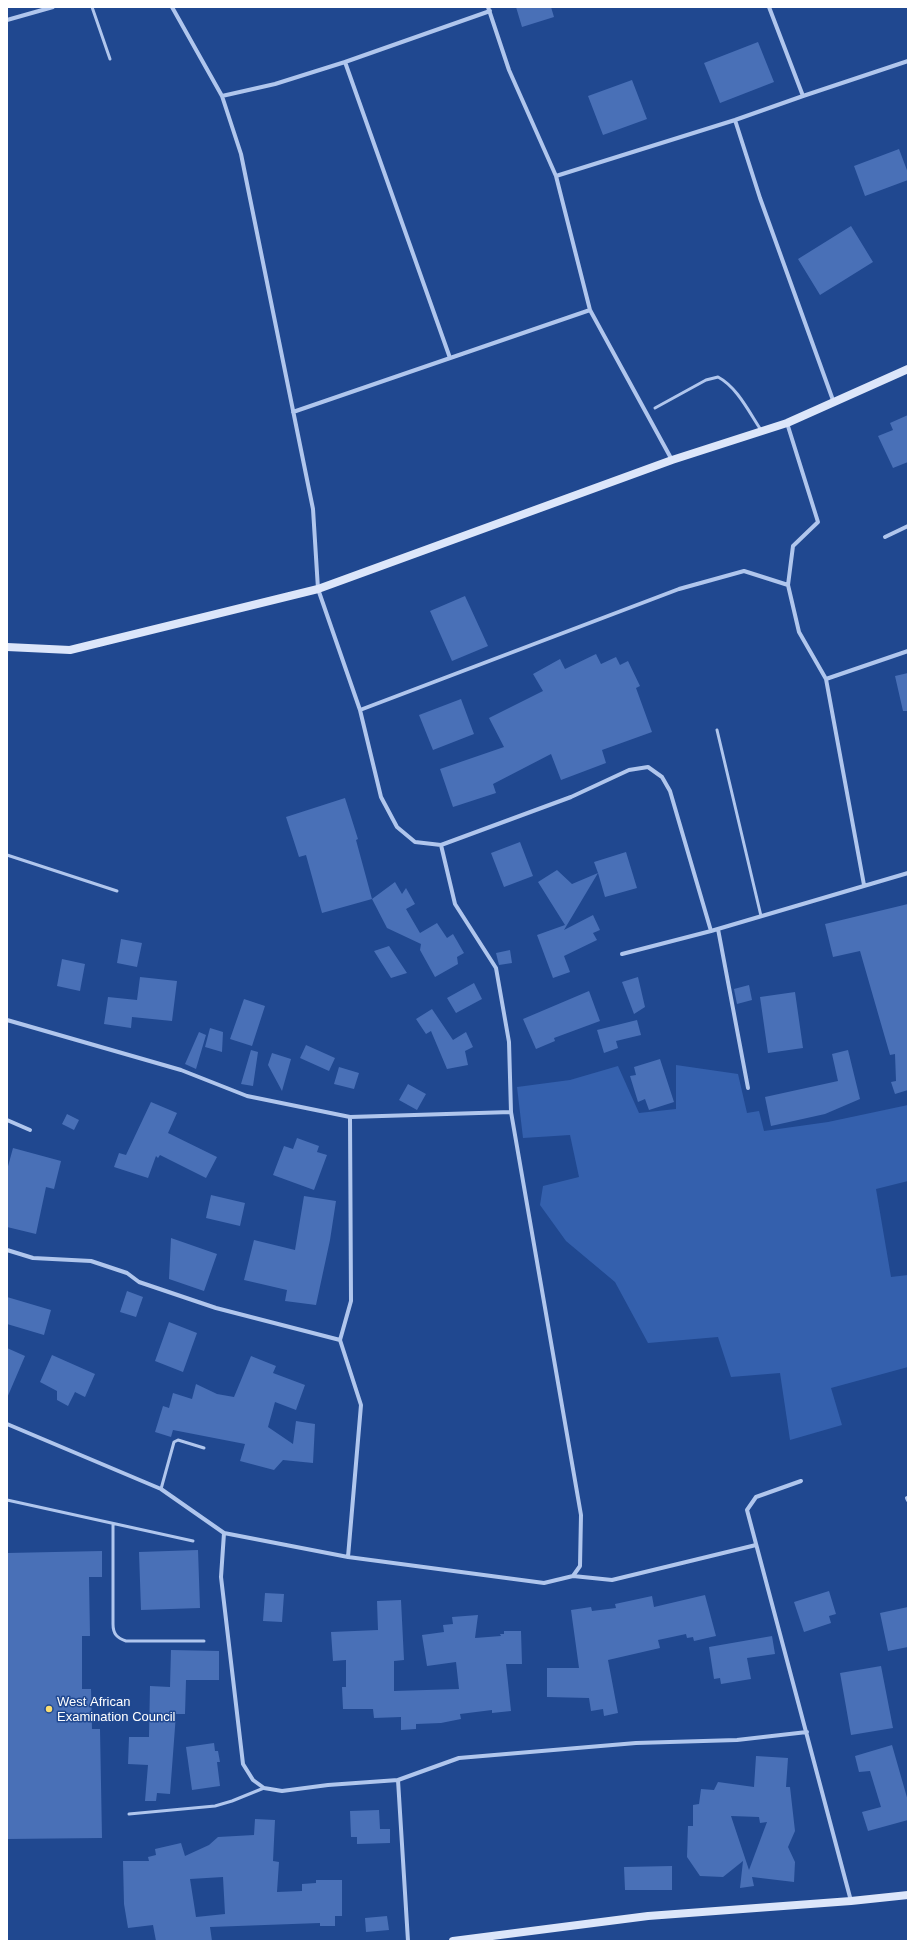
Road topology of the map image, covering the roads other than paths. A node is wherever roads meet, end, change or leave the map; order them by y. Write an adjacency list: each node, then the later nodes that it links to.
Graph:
1 (53, 7): 6 (street)
2 (92, 7): 7 (lane)
3 (172, 7): 10 (street)
4 (769, 7): 11 (street)
5 (489, 9): 8 (street); 13 (street)
6 (7, 20)
7 (110, 59)
8 (345, 62): 10 (street); 15 (street)
9 (908, 62): 11 (street)
10 (222, 96): 19 (street)
11 (803, 96): 12 (street)
12 (735, 120): 13 (street); 17 (street)
13 (556, 176): 14 (street)
14 (590, 310): 15 (street); 22 (street)
15 (450, 358): 19 (street)
16 (908, 369): 17 (street)
17 (834, 403): 20 (street)
18 (655, 408): 21 (lane)
19 (293, 412): 26 (street)
20 (787, 423): 21 (street); 25 (street)
21 (762, 432): 22 (street)
22 (672, 460): 26 (street)
23 (908, 526): 24 (street)
24 (885, 537)
25 (788, 585): 29 (street); 30 (street)
26 (318, 589): 27 (street); 30 (street)
27 (7, 647)
28 (908, 651): 29 (street)
29 (826, 679): 35 (street)
30 (360, 710): 32 (street)
31 (717, 730): 37 (lane)
32 (441, 845): 39 (street); 43 (street)
33 (7, 854): 36 (lane)
34 (908, 873): 35 (street)
35 (864, 886): 37 (street)
36 (118, 891)
37 (761, 916): 38 (street)
38 (718, 929): 39 (street); 42 (street)
39 (711, 931): 40 (street)
40 (622, 954)
41 (7, 1020): 44 (street)
42 (748, 1088)
43 (511, 1112): 44 (street); 59 (street)
44 (350, 1117): 48 (street)
45 (7, 1120): 46 (street)
46 (30, 1130)
47 (7, 1250): 48 (street)
48 (340, 1340): 58 (street)
49 (7, 1424): 52 (street)
50 (204, 1448): 52 (lane)
51 (801, 1481): 57 (street)
52 (161, 1489): 55 (street)
53 (7, 1500): 54 (lane)
54 (113, 1524): 56 (lane); 60 (lane)
55 (224, 1533): 58 (street); 63 (street)
56 (193, 1542)
57 (756, 1545): 59 (street); 61 (street)
58 (348, 1557): 59 (street)
59 (573, 1576)
60 (204, 1641)
61 (807, 1732): 62 (street); 66 (street)
62 (398, 1780): 63 (street); 67 (street)
63 (264, 1788): 64 (lane)
64 (129, 1814)
65 (908, 1895): 66 (street)
66 (851, 1902): 68 (street)
67 (408, 1941)
68 (453, 1941)

